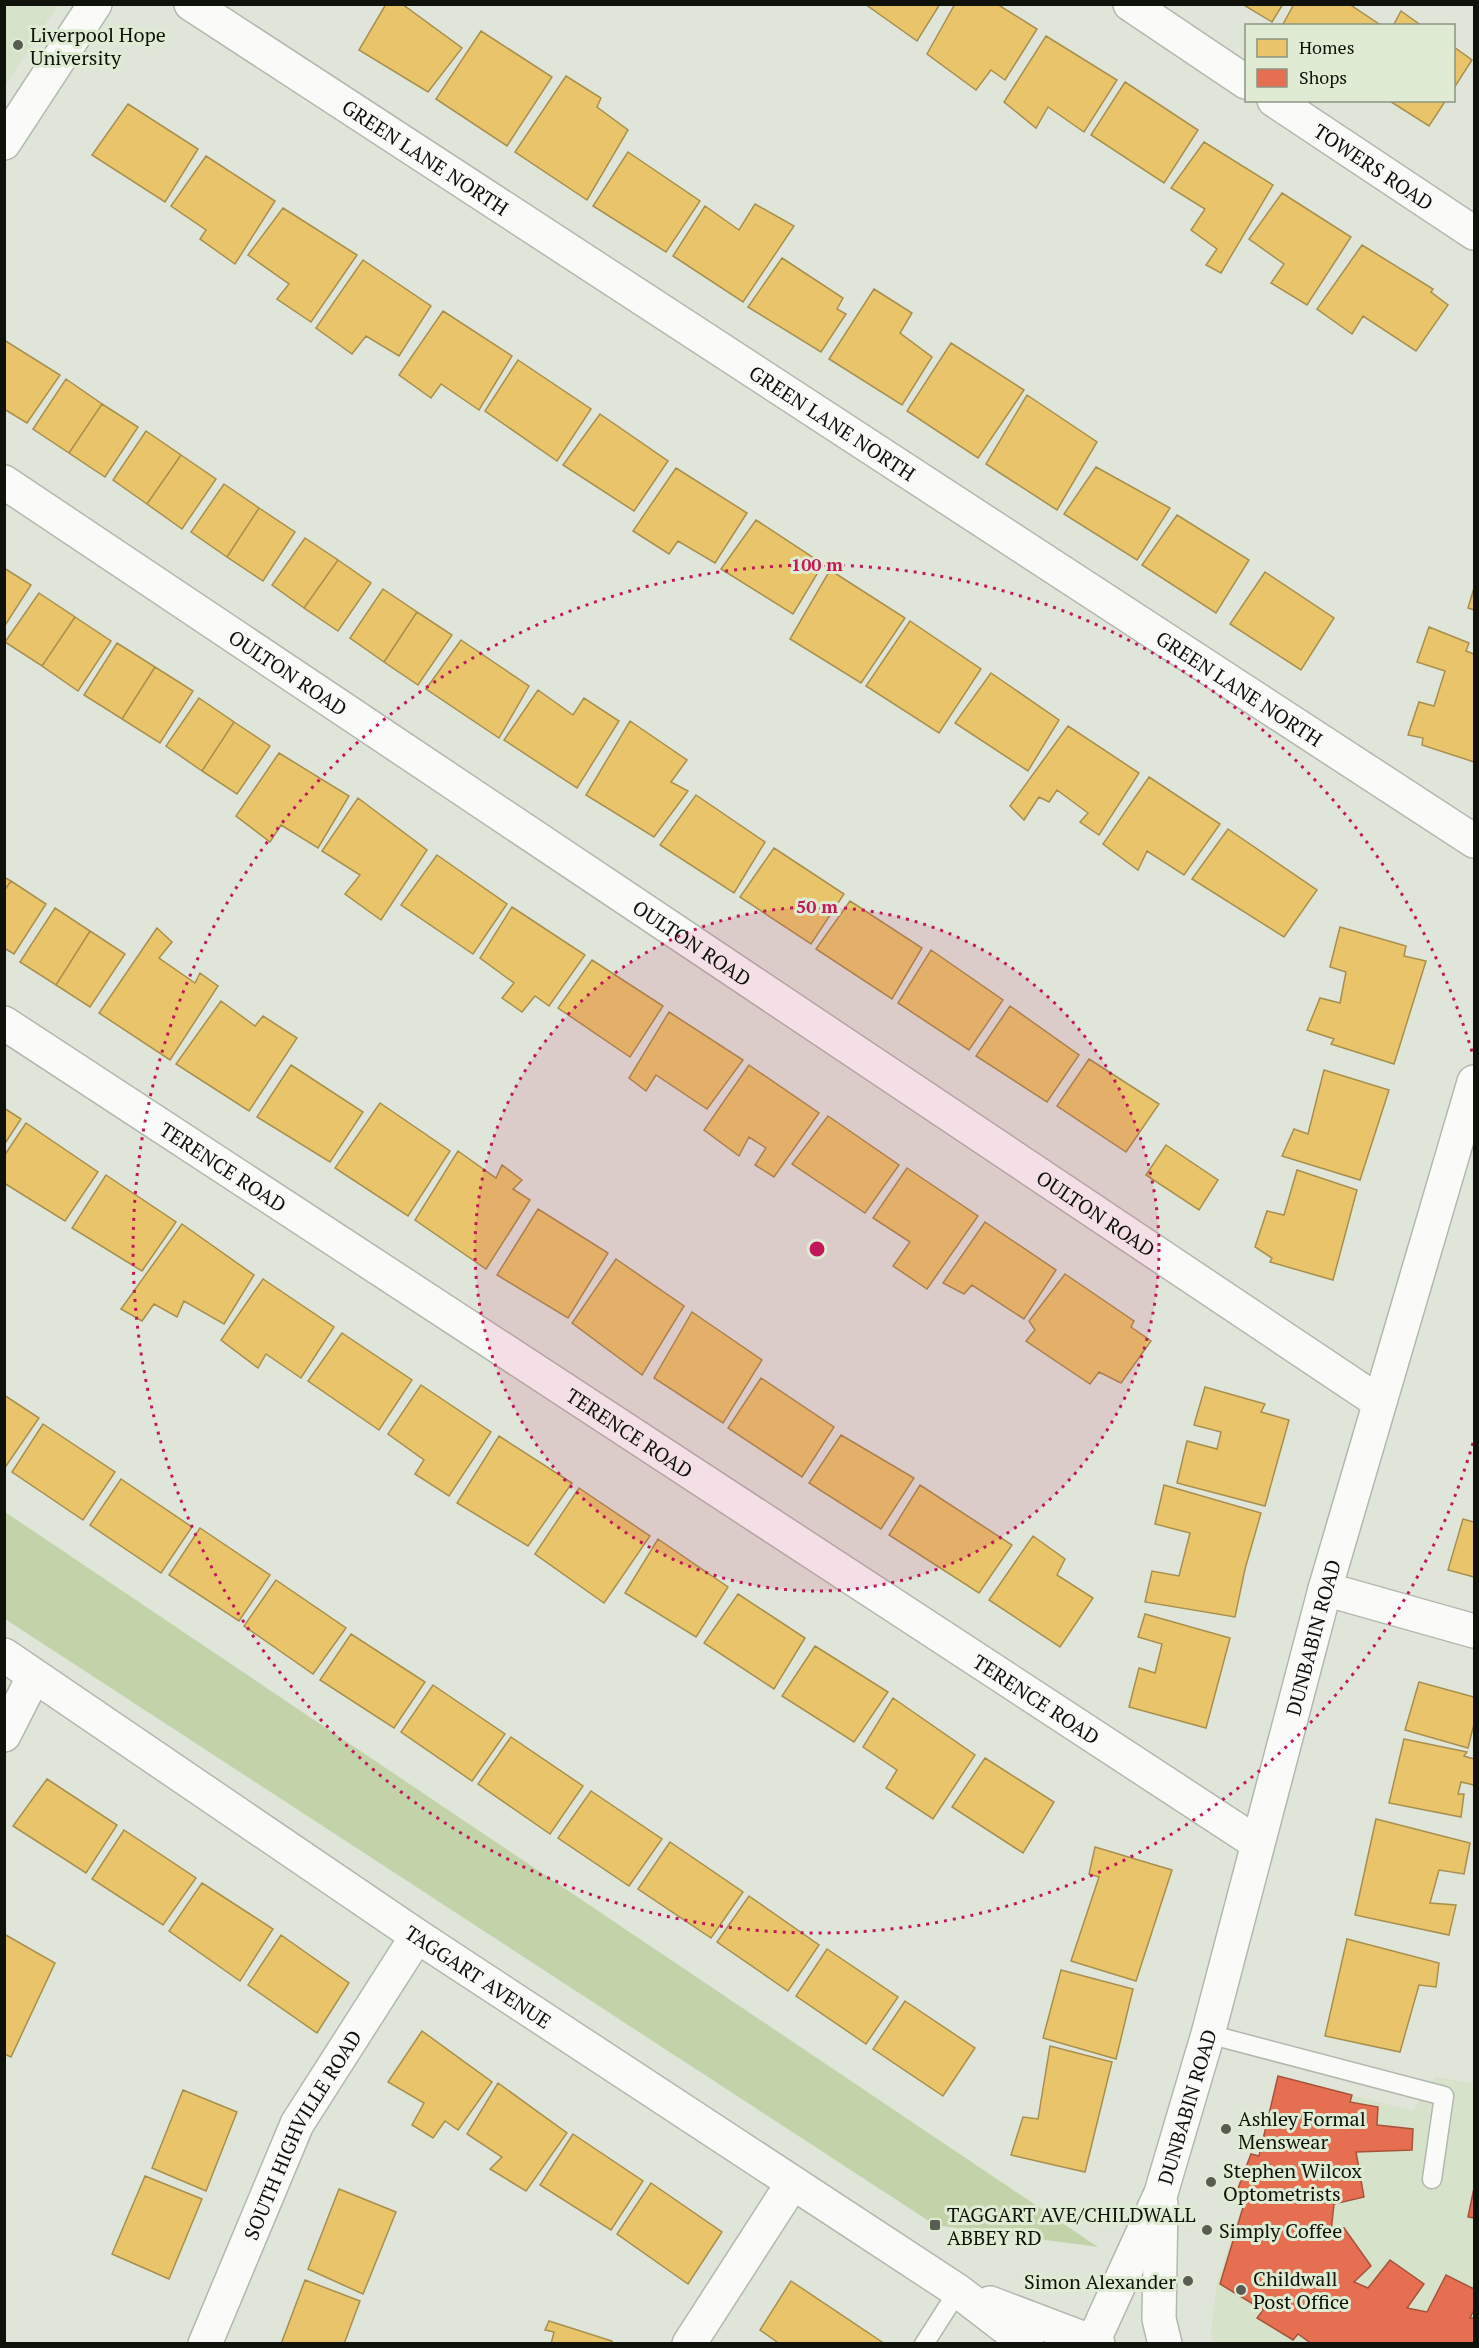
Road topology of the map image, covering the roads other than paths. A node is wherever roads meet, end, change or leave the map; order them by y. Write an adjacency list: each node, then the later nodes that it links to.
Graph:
1 (95, 4): 6 (street)
2 (191, 4): 9 (street, GREEN LANE NORTH)
3 (1130, 4): 4 (street)
4 (1245, 81)
5 (1277, 102): 7 (street, TOWERS ROAD)
6 (4, 143)
7 (1474, 233)
8 (4, 483): 12 (street, OULTON ROAD)
9 (1474, 841)
10 (4, 1023): 18 (street, TERENCE ROAD)
11 (1474, 1082): 12 (street, DUNBABIN ROAD)
12 (1379, 1402): 13 (street, DUNBABIN ROAD)
13 (1325, 1588): 14 (street); 18 (street, DUNBABIN ROAD)
14 (1474, 1631)
15 (4, 1655): 16 (street, TAGGART AVENUE)
16 (34, 1676): 17 (street); 19 (street, TAGGART AVENUE)
17 (4, 1735)
18 (1257, 1843): 20 (street, DUNBABIN ROAD)
19 (417, 1936): 22 (street, TAGGART AVENUE); 26 (street, SOUTH HIGHVILLE ROAD)
20 (1208, 2034): 21 (lane); 23 (street, DUNBABIN ROAD)
21 (1432, 2179)
22 (792, 2184): 24 (street, TAGGART AVENUE); 27 (street)
23 (1161, 2193): 25 (street, DUNBABIN ROAD); 30 (street, DUNBABIN ROAD)
24 (958, 2291): 25 (street, TAGGART AVENUE); 28 (lane); 29 (street, TAGGART AVENUE)
25 (1094, 2342)
26 (205, 2343)
27 (689, 2343)
28 (924, 2343)
29 (1027, 2343)
30 (1165, 2343)

